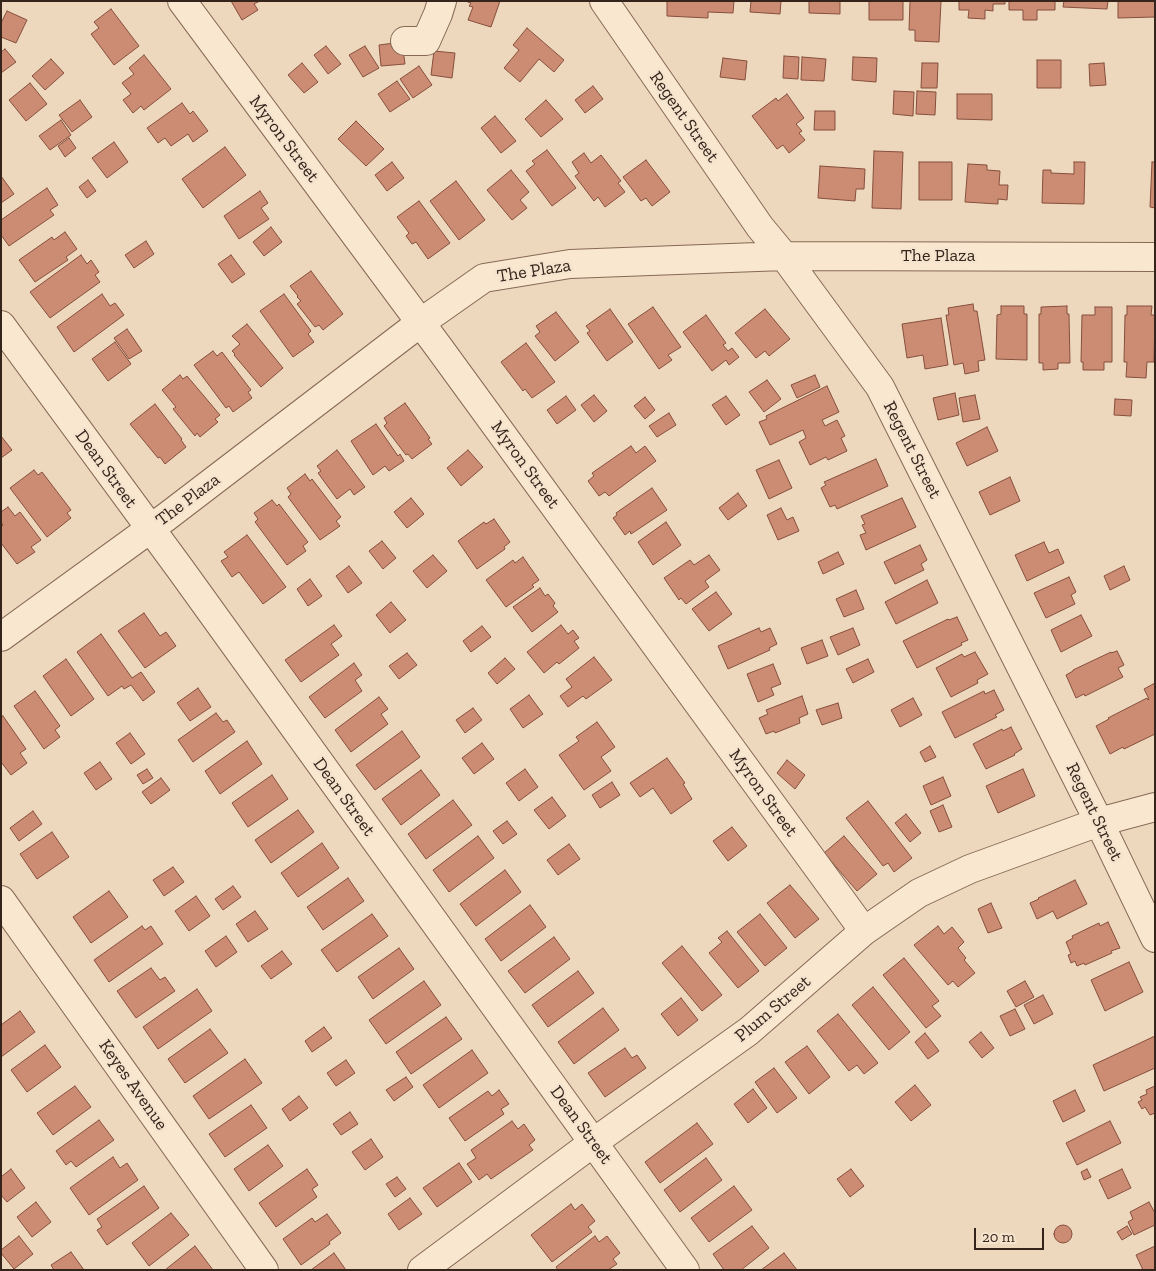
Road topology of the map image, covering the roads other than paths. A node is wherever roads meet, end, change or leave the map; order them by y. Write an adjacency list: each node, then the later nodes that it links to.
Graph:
1 (182, 1): 7 (street, Myron Street)
2 (442, 1): 4 (street)
3 (604, 1): 5 (street, Regent Street)
4 (404, 41)
5 (784, 256): 6 (street, The Plaza); 7 (street, The Plaza); 12 (street, Regent Street)
6 (1155, 257)
7 (420, 323): 9 (street, The Plaza); 14 (street, Myron Street)
8 (1, 325): 9 (street, Dean Street)
9 (151, 529): 10 (street, The Plaza); 16 (street, Dean Street)
10 (1, 637)
11 (1155, 807): 12 (street, Plum Street)
12 (1099, 822): 14 (street, Plum Street); 15 (street, Regent Street)
13 (1, 900): 17 (street, Keyes Avenue)
14 (864, 931): 16 (street, Plum Street)
15 (1155, 938)
16 (594, 1142): 18 (street, Plum Street); 19 (street, Dean Street)
17 (264, 1270)
18 (422, 1270)
19 (685, 1270)

